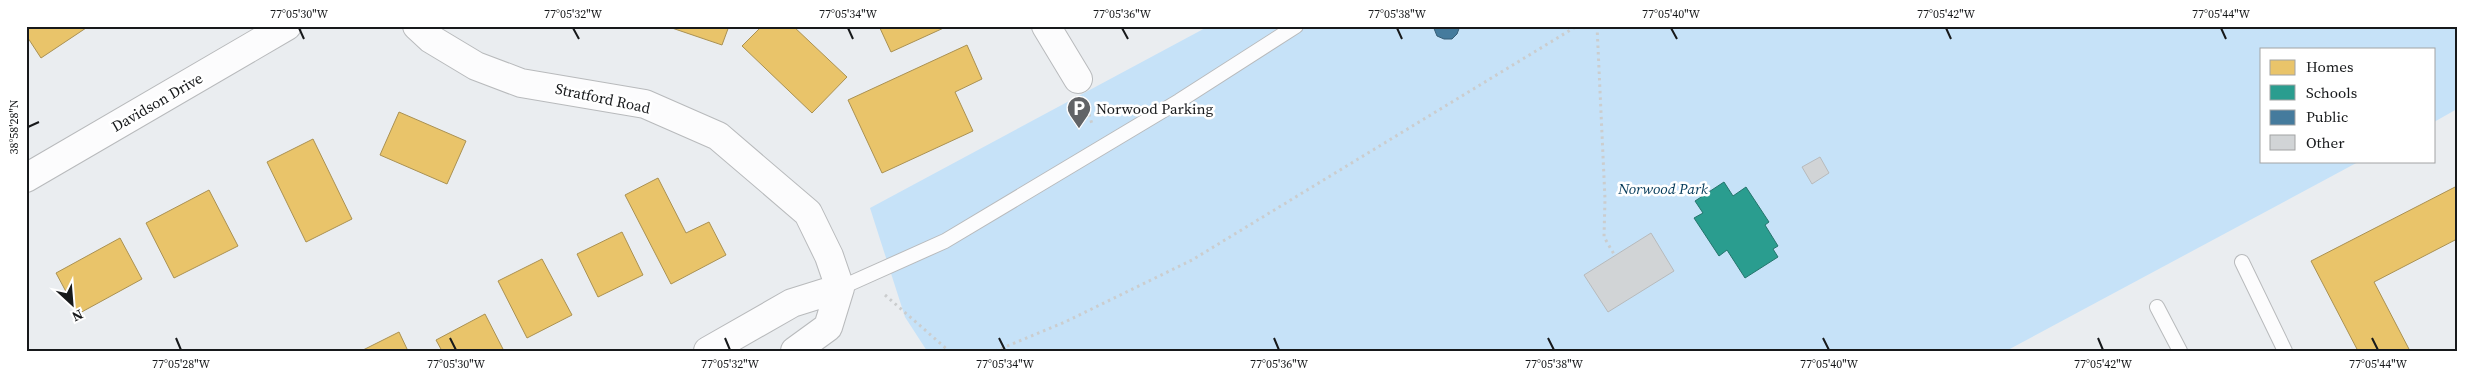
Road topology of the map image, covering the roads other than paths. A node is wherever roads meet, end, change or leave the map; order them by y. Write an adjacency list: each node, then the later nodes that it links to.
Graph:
1 (287, 26): 6 (street, Davidson Drive)
2 (417, 26): 8 (street, Stratford Road)
3 (1046, 26): 5 (street)
4 (1296, 26): 8 (lane)
5 (1078, 79)
6 (26, 178)
7 (2242, 262): 13 (lane)
8 (840, 288): 10 (street); 11 (street)
9 (2157, 307): 12 (lane)
10 (708, 351)
11 (795, 351)
12 (2180, 351)
13 (2285, 351)

